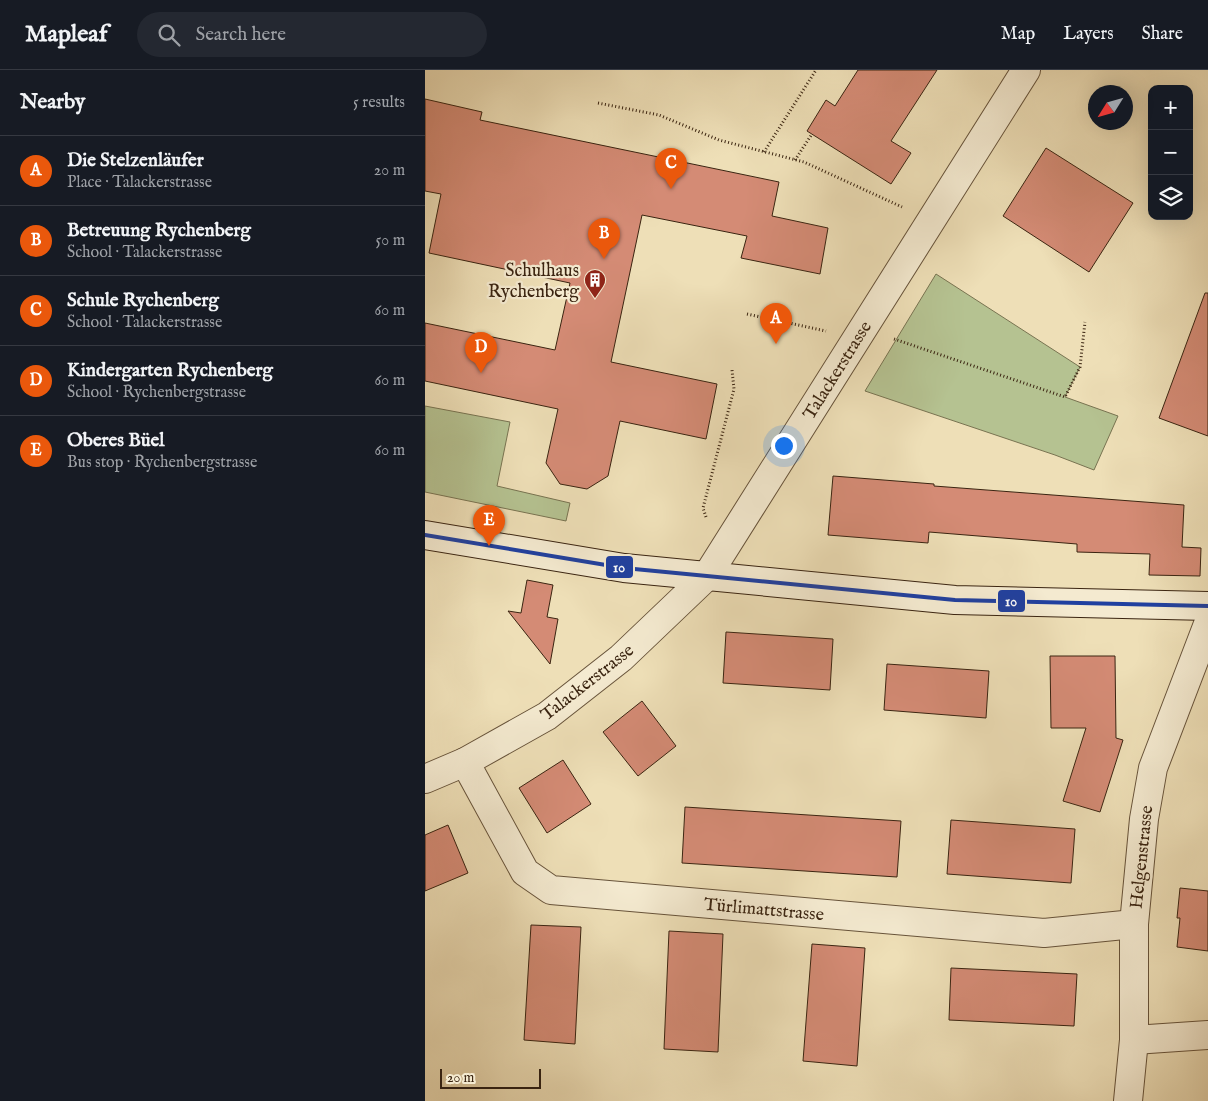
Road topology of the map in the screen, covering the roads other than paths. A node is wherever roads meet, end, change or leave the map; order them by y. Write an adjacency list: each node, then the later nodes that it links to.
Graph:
1 (1027, 70): 3 (street, Talackerstrasse)
2 (425, 535): 3 (street)
3 (707, 576): 4 (street); 6 (street, Talackerstrasse)
4 (1208, 606)
5 (1208, 624): 8 (street, Helgenstrasse)
6 (465, 762): 7 (street, Talackerstrasse); 8 (street, Türlimattstrasse)
7 (425, 779)
8 (1134, 924): 10 (street, Helgenstrasse)
9 (1208, 1036): 10 (street)
10 (1134, 1040): 11 (street, Helgenstrasse)
11 (1128, 1101)

